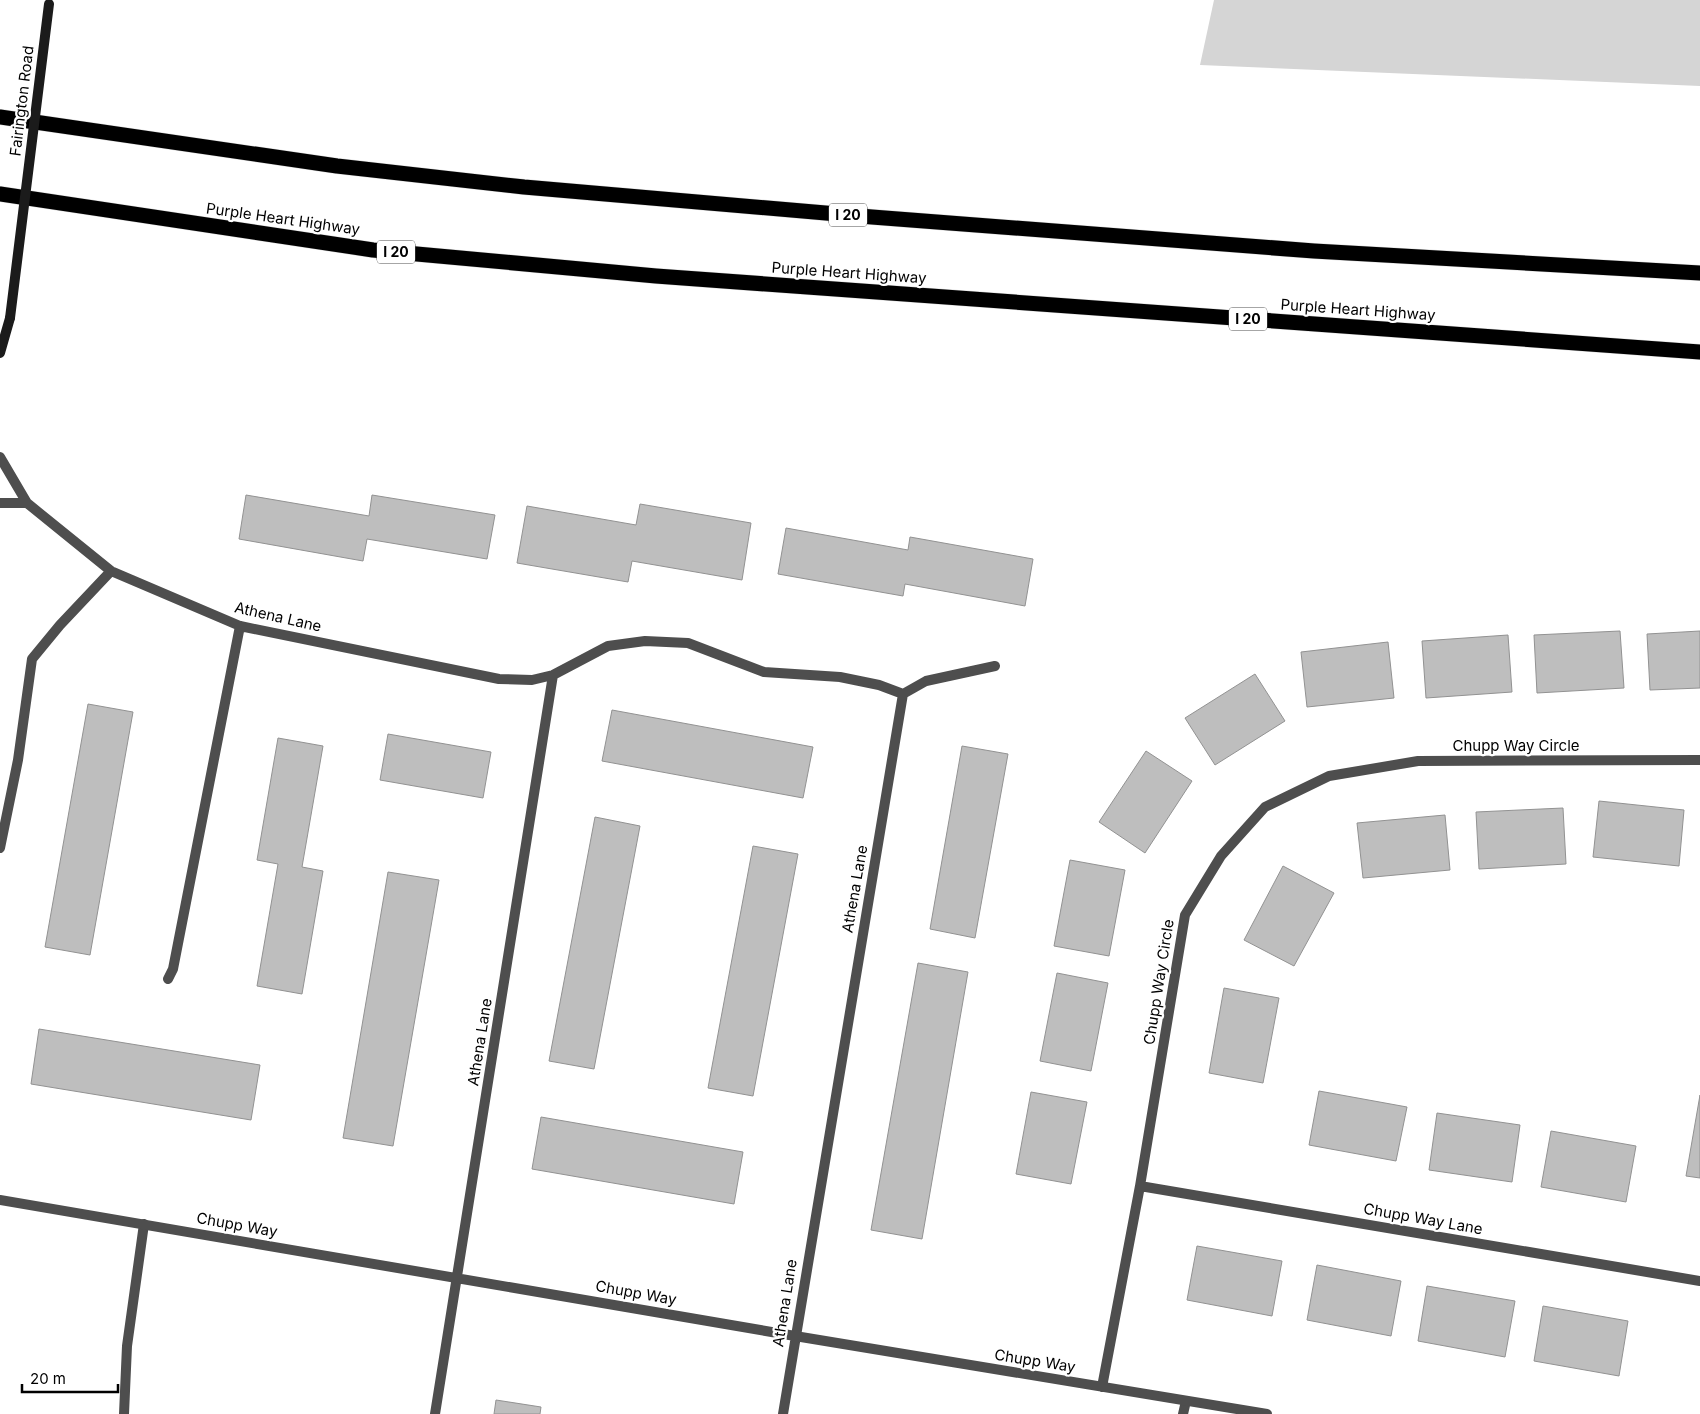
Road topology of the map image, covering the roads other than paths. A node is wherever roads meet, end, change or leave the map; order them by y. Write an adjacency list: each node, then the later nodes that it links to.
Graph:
1 (49, 2): 6 (street, Fairington Road, bridge)
2 (0, 117): 4 (highway, I 20)
3 (0, 194): 5 (highway, Purple Heart Highway / I 20)
4 (1700, 273)
5 (1700, 352)
6 (0, 353)
7 (0, 457): 9 (street, Athena Lane)
8 (0, 503): 9 (street)
9 (27, 503): 10 (street, Athena Lane)
10 (111, 571): 11 (street, Athena Lane); 16 (street)
11 (240, 626): 13 (street, Athena Lane); 17 (street)
12 (995, 666): 14 (street)
13 (553, 675): 14 (street, Athena Lane); 21 (street, Athena Lane)
14 (903, 694): 23 (street, Athena Lane)
15 (1700, 760): 18 (street, Chupp Way Circle)
16 (0, 848)
17 (168, 979)
18 (1140, 1186): 22 (street, Chupp Way Lane); 24 (street, Chupp Way Circle)
19 (0, 1200): 20 (street, Chupp Way)
20 (144, 1224): 21 (street, Chupp Way); 26 (street)
21 (458, 1278): 23 (street, Chupp Way); 27 (street, Athena Lane)
22 (1700, 1281)
23 (795, 1336): 24 (street, Chupp Way); 28 (street, Athena Lane)
24 (1102, 1387): 25 (street, Chupp Way)
25 (1186, 1401): 29 (street); 30 (street, Chupp Way)
26 (124, 1414)
27 (435, 1414)
28 (783, 1414)
29 (1183, 1414)
30 (1266, 1414)

